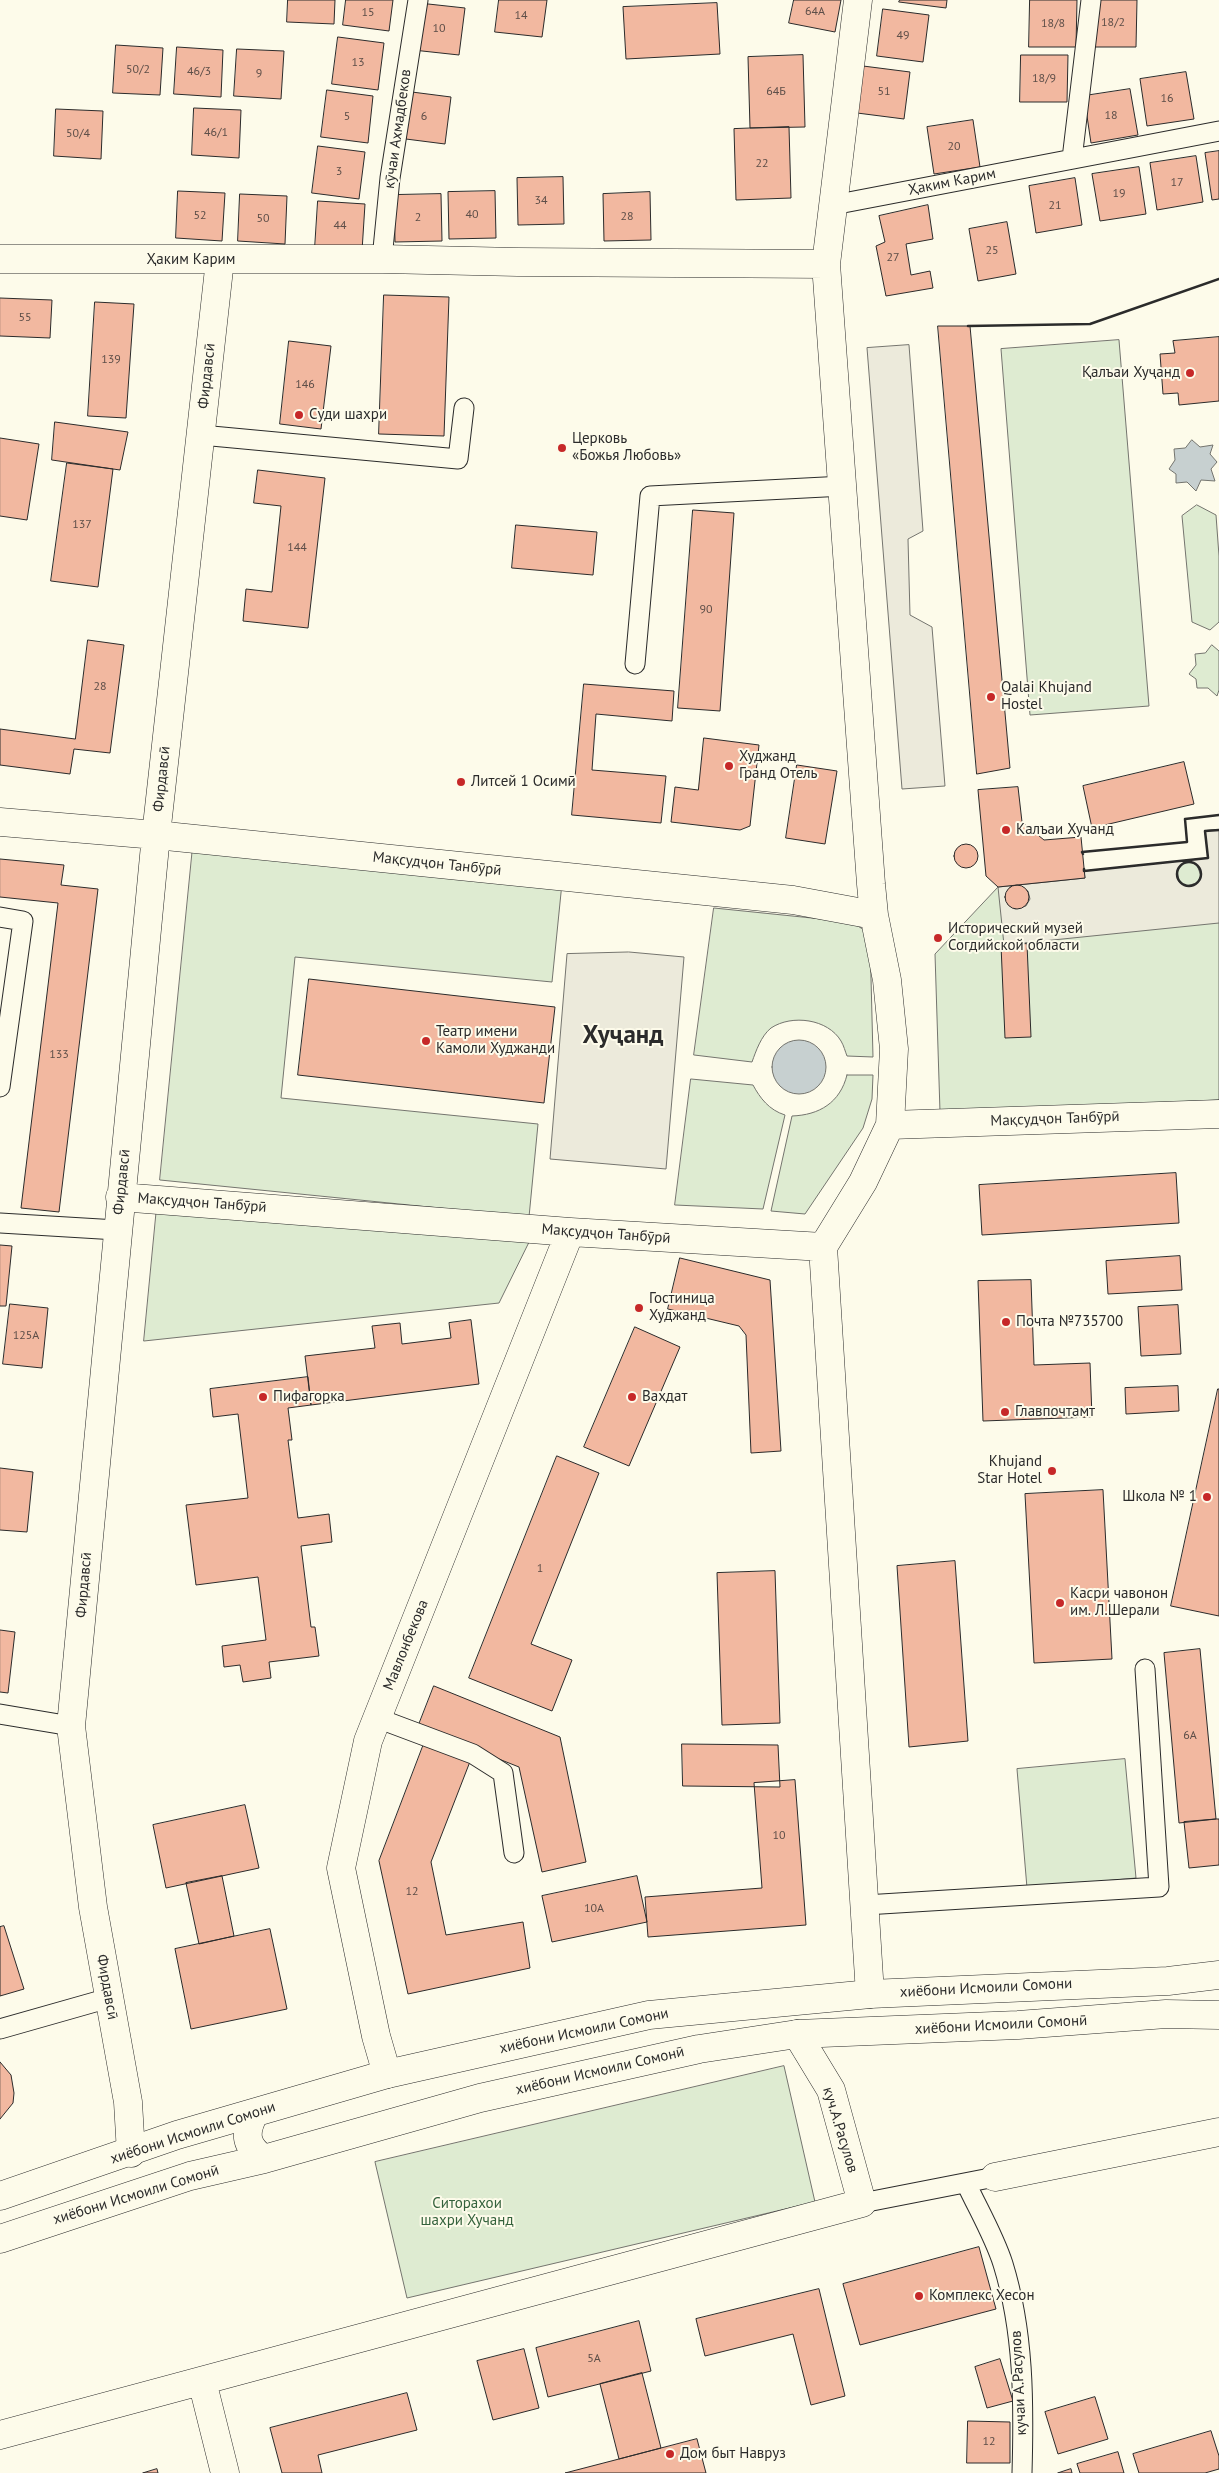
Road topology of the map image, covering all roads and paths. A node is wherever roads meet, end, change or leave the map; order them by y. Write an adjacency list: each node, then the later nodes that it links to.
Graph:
1 (418, 0): 7 (street, кӯчаи Ахмадбеков)
2 (858, 0): 6 (street)
3 (1091, 0): 5 (street)
4 (1219, 132): 5 (street, Ҳаким Карим)
5 (1072, 160): 6 (street, Ҳаким Карим)
6 (833, 205): 10 (street)
7 (382, 258): 9 (street, Ҳаким Карим); 10 (street, Ҳаким Карим)
8 (0, 259): 9 (street, Ҳаким Карим)
9 (220, 260): 12 (street, Фирдавсӣ)
10 (826, 264): 13 (street)
11 (464, 408): 12 (street)
12 (201, 435): 16 (street, Фирдавсӣ)
13 (844, 486): 14 (street); 17 (street)
14 (635, 664)
15 (0, 822): 16 (street, Мақсудҷон Танбӯрӣ)
16 (156, 835): 17 (street, Мақсудҷон Танбӯрӣ); 22 (street, Фирдавсӣ)
17 (874, 915): 21 (street)
18 (0, 917): 19 (street)
19 (0, 1087)
20 (1219, 1114): 21 (street, Мақсудҷон Танбӯрӣ)
21 (890, 1125): 26 (street)
22 (120, 1197): 24 (street, Фирдавсӣ); 25 (street, Мақсудҷон Танбӯрӣ)
23 (0, 1223): 24 (street)
24 (117, 1230): 30 (street, Фирдавсӣ)
25 (570, 1232): 26 (street, Мақсудҷон Танбӯрӣ); 29 (street, Мавлонбекова)
26 (823, 1247): 32 (street)
27 (1145, 1669): 32 (street)
28 (0, 1714): 30 (street)
29 (377, 1718): 31 (street); 39 (street, Мавлонбекова)
30 (70, 1726): 35 (street, Фирдавсӣ)
31 (514, 1853)
32 (865, 1905): 34 (street)
33 (1219, 1975): 34 (street, хиёбони Исмоили Сомони)
34 (870, 1994): 39 (street, хиёбони Исмоили Сомони)
35 (109, 1998): 37 (street); 42 (street, Фирдавсӣ)
36 (1219, 2015): 38 (street, хиёбони Исмоили Сомонӣ)
37 (0, 2029)
38 (797, 2034): 43 (street, хиёбони Исмоили Сомонӣ); 47 (street, куч.А.Расулов)
39 (387, 2074): 40 (street, хиёбони Исмоили Сомони)
40 (254, 2114): 42 (street, хиёбони Исмоили Сомони); 43 (street)
41 (1219, 2132): 44 (street)
42 (131, 2153): 46 (street, хиёбони Исмоили Сомони)
43 (264, 2159): 48 (street, хиёбони Исмоили Сомонӣ)
44 (995, 2176): 45 (street)
45 (966, 2183): 47 (street); 52 (street, кучаи А.Расулов)
46 (0, 2196)
47 (862, 2203): 49 (street)
48 (0, 2239)
49 (202, 2381): 50 (street); 51 (street)
50 (0, 2435)
51 (225, 2473)
52 (1022, 2473)

